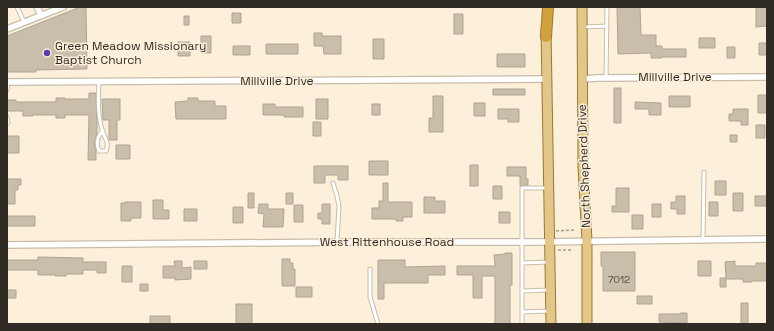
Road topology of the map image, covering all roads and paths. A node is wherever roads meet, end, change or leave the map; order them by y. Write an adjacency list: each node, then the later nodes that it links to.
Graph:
1 (17, 7): 8 (lane)
2 (37, 7): 7 (street)
3 (63, 7): 7 (street)
4 (547, 7): 12 (highway)
5 (582, 7): 10 (main road, North Shepherd Drive)
6 (607, 7): 9 (lane)
7 (41, 16): 8 (street)
8 (24, 22): 11 (street)
9 (607, 26): 10 (lane); 15 (lane)
10 (582, 27): 14 (main road, North Shepherd Drive)
11 (7, 29)
12 (546, 37): 16 (main road)
13 (767, 77): 15 (street, Millville Drive)
14 (582, 78): 15 (street, Millville Drive); 30 (main road, North Shepherd Drive)
15 (606, 78)
16 (546, 80): 18 (street, Millville Drive); 25 (main road)
17 (8, 82): 18 (street, Millville Drive); 19 (lane)
18 (99, 82): 22 (lane)
19 (7, 90)
20 (7, 117): 21 (lane)
21 (8, 123)
22 (103, 131): 22 (lane)
23 (704, 172): 29 (lane)
24 (333, 183): 31 (lane)
25 (549, 188): 32 (lane); 34 (main road)
26 (576, 230): 27 (path)
27 (554, 231)
28 (767, 239): 29 (street, West Rittenhouse Road)
29 (703, 240): 30 (street, West Rittenhouse Road)
30 (587, 241): 34 (street, West Rittenhouse Road); 46 (main road, North Shepherd Drive)
31 (337, 242): 32 (street, West Rittenhouse Road); 33 (street, West Rittenhouse Road)
32 (522, 242): 34 (street, West Rittenhouse Road); 37 (lane)
33 (7, 245)
34 (552, 246): 35 (path); 36 (main road)
35 (572, 250)
36 (550, 262): 37 (lane); 39 (main road)
37 (522, 263): 40 (lane)
38 (370, 268): 43 (lane)
39 (551, 290): 40 (lane); 41 (main road)
40 (522, 291): 42 (lane)
41 (551, 311): 42 (lane); 45 (main road)
42 (522, 312): 44 (lane)
43 (378, 324)
44 (522, 324)
45 (551, 324)
46 (587, 324)

